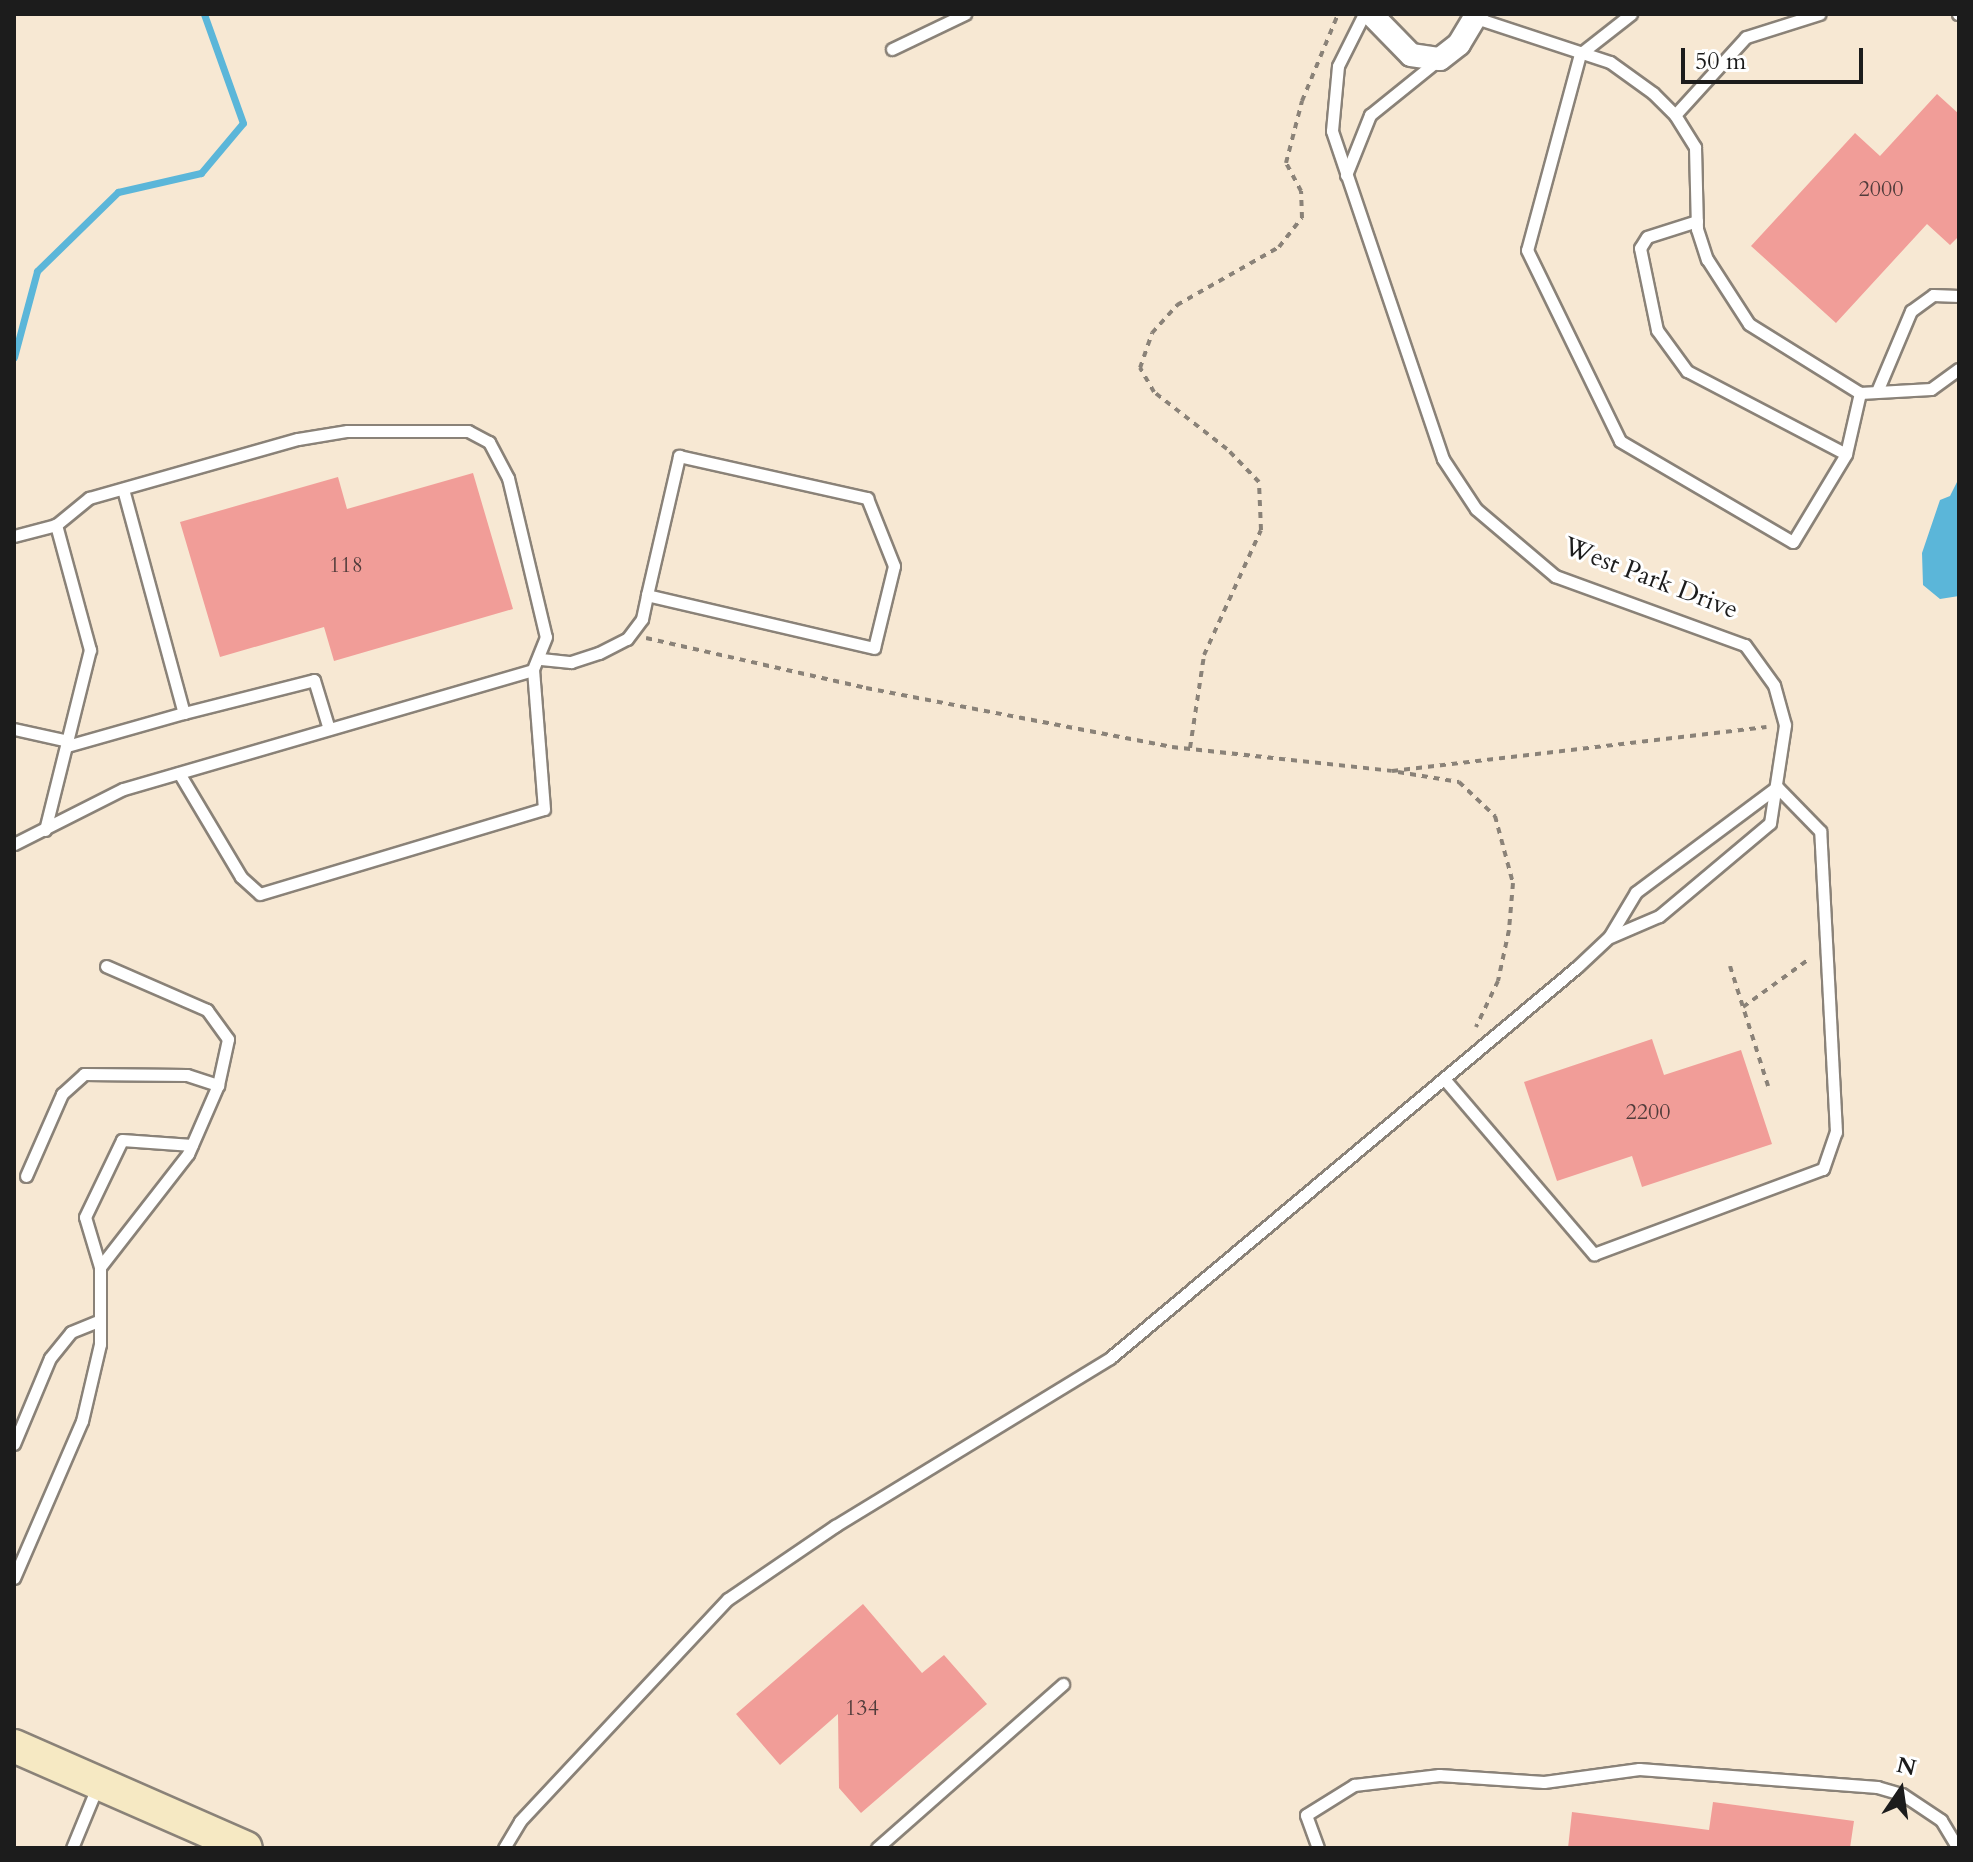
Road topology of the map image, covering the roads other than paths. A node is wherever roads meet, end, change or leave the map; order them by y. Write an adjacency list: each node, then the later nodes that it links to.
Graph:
1 (965, 14): 7 (lane)
2 (1364, 14): 11 (lane, West Park Drive)
3 (1371, 14): 9 (street)
4 (1631, 14): 8 (lane)
5 (1819, 14): 10 (lane)
6 (1474, 16): 8 (lane); 9 (street)
7 (892, 49)
8 (1580, 54): 10 (lane); 17 (lane)
9 (1440, 59): 11 (lane)
10 (1675, 115): 12 (lane)
11 (1346, 176): 29 (lane, West Park Drive)
12 (1697, 221): 16 (lane); 17 (lane)
13 (1959, 296): 15 (lane)
14 (1959, 369): 15 (lane)
15 (1878, 389): 16 (lane)
16 (1860, 393): 17 (lane)
17 (1846, 454)
18 (123, 489): 19 (lane); 22 (lane); 24 (lane)
19 (56, 525): 20 (lane); 27 (lane)
20 (14, 536)
21 (647, 595): 21 (lane); 22 (lane)
22 (541, 659): 23 (lane)
23 (533, 670): 26 (lane); 28 (lane)
24 (184, 713): 26 (lane); 27 (lane)
25 (14, 729): 27 (lane)
26 (329, 729): 28 (lane)
27 (68, 744): 30 (lane)
28 (179, 773): 30 (lane)
29 (1777, 787): 32 (lane, West Park Drive); 32 (lane, West Park Drive); 34 (lane)
30 (45, 830): 31 (lane)
31 (14, 844)
32 (1609, 937): 34 (lane, West Park Drive)
33 (106, 966): 35 (lane)
34 (1446, 1081): 48 (lane, West Park Drive)
35 (218, 1085): 36 (lane); 37 (lane)
36 (192, 1145): 38 (lane); 38 (lane)
37 (26, 1176)
38 (100, 1267): 39 (lane)
39 (100, 1320): 40 (lane); 41 (lane)
40 (14, 1444)
41 (19, 1554): 42 (lane)
42 (14, 1578)
43 (1063, 1684): 49 (lane)
44 (14, 1746): 45 (main road)
45 (98, 1783): 46 (lane); 47 (main road)
46 (72, 1848)
47 (246, 1848)
48 (504, 1848)
49 (877, 1848)
50 (1318, 1848): 51 (lane)
51 (1958, 1848)

